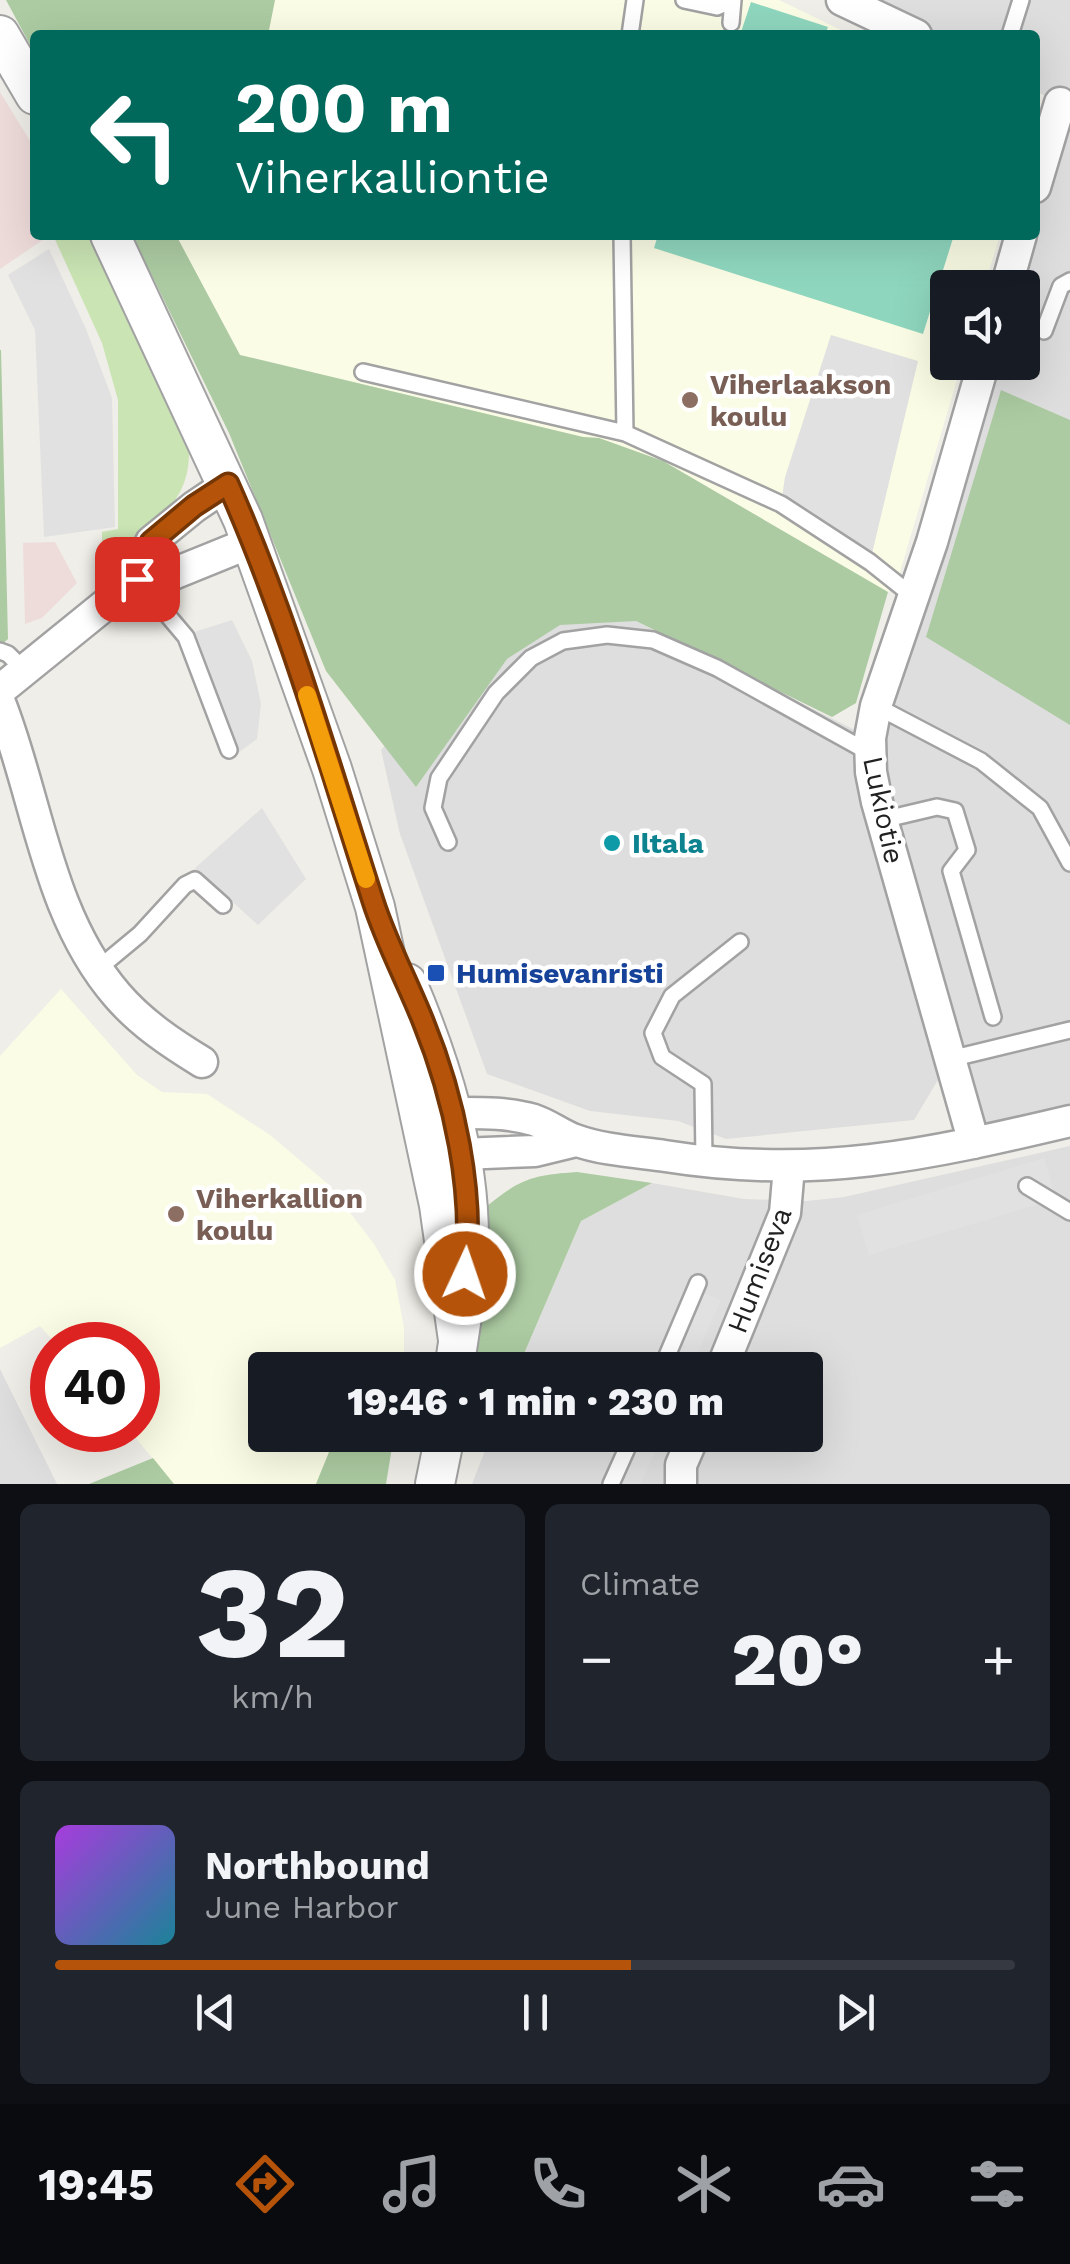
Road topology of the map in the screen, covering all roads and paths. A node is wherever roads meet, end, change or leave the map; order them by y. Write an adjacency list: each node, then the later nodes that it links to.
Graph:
1 (635, 0): 6 (lane)
2 (684, 0): 5 (lane)
3 (842, 0): 7 (street)
4 (1021, 0): 8 (lane)
5 (731, 23)
6 (631, 30)
7 (905, 30)
8 (1012, 30)
9 (0, 35): 10 (street)
10 (30, 86)
11 (1055, 100): 12 (street)
12 (1040, 165)
13 (112, 240): 22 (street)
14 (622, 240): 21 (lane)
15 (1020, 240): 16 (street)
16 (1011, 270)
17 (1070, 281): 18 (lane)
18 (1044, 331)
19 (364, 372): 21 (lane)
20 (979, 380): 25 (street, Lukiotie)
21 (625, 433): 25 (lane)
22 (228, 484): 23 (street); 24 (street)
23 (252, 542): 24 (street); 43 (street)
24 (137, 579): 26 (street); 30 (lane)
25 (914, 597): 29 (street, Lukiotie)
26 (12, 661): 27 (street)
27 (0, 690)
28 (0, 703): 37 (street)
29 (876, 706): 31 (street, Lukiotie); 34 (lane)
30 (230, 750)
31 (870, 753): 32 (street, Lukiotie); 33 (lane)
32 (882, 820): 38 (lane); 40 (street, Lukiotie)
33 (448, 842)
34 (1070, 863)
35 (223, 905): 37 (lane)
36 (740, 942): 47 (lane)
37 (99, 968): 41 (street)
38 (993, 1018)
39 (1070, 1030): 40 (lane)
40 (950, 1058): 45 (street, Lukiotie)
41 (202, 1062)
42 (1070, 1121): 45 (street)
43 (438, 1125): 44 (street); 46 (street); 52 (street)
44 (576, 1141): 46 (street); 47 (street)
45 (974, 1143): 48 (street)
46 (460, 1154): 53 (street)
47 (704, 1161): 48 (street)
48 (789, 1168): 55 (street, Humiseva)
49 (1027, 1186): 50 (lane)
50 (1070, 1212)
51 (698, 1283): 54 (lane)
52 (456, 1352)
53 (456, 1352)
54 (669, 1352)
55 (728, 1352)
56 (442, 1452): 59 (street)
57 (625, 1452): 60 (lane)
58 (687, 1452): 61 (street)
59 (435, 1484)
60 (611, 1484)
61 (681, 1484)

